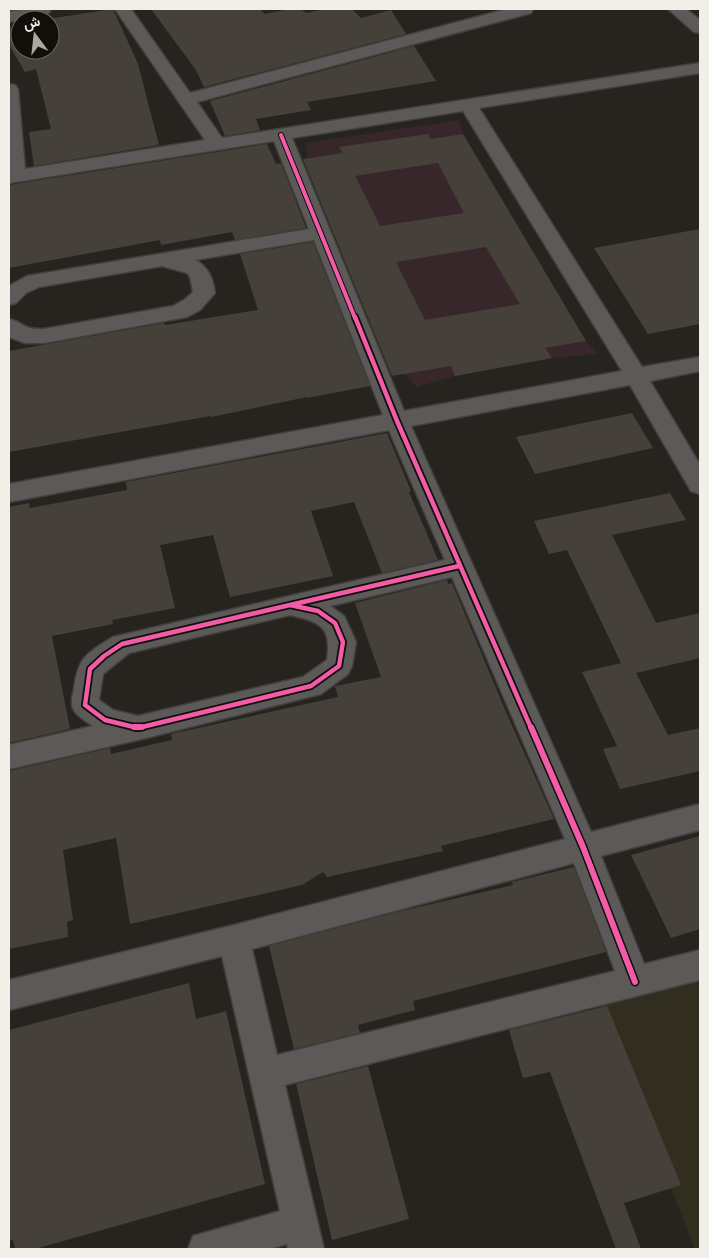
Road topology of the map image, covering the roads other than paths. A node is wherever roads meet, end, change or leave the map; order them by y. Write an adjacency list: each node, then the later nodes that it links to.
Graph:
1 (43, 9): 5 (street)
2 (123, 9): 9 (street)
3 (525, 9): 9 (street)
4 (676, 9): 6 (street)
5 (9, 18)
6 (700, 28)
7 (700, 68): 10 (street)
8 (9, 90): 13 (street)
9 (187, 99): 12 (street)
10 (468, 105): 11 (street); 21 (street)
11 (281, 135): 12 (street); 14 (street)
12 (217, 144): 13 (street)
13 (12, 177)
14 (321, 234): 15 (street); 22 (street)
15 (159, 261): 16 (street); 18 (street)
16 (9, 298)
17 (9, 326): 18 (street)
18 (44, 336): 19 (street)
19 (9, 342)
20 (700, 364): 21 (street)
21 (636, 376): 22 (street); 23 (street)
22 (397, 421): 24 (street); 25 (street)
23 (700, 485)
24 (9, 493)
25 (459, 566): 26 (street); 30 (street)
26 (290, 606): 27 (street); 27 (street)
27 (138, 728): 28 (street)
28 (9, 757)
29 (700, 817): 30 (street)
30 (583, 847): 31 (street); 33 (street)
31 (234, 939): 34 (street); 35 (street)
32 (700, 965): 33 (street)
33 (635, 982): 35 (street)
34 (9, 995)
35 (265, 1074): 36 (street)
36 (303, 1236): 37 (street)
37 (206, 1249)

